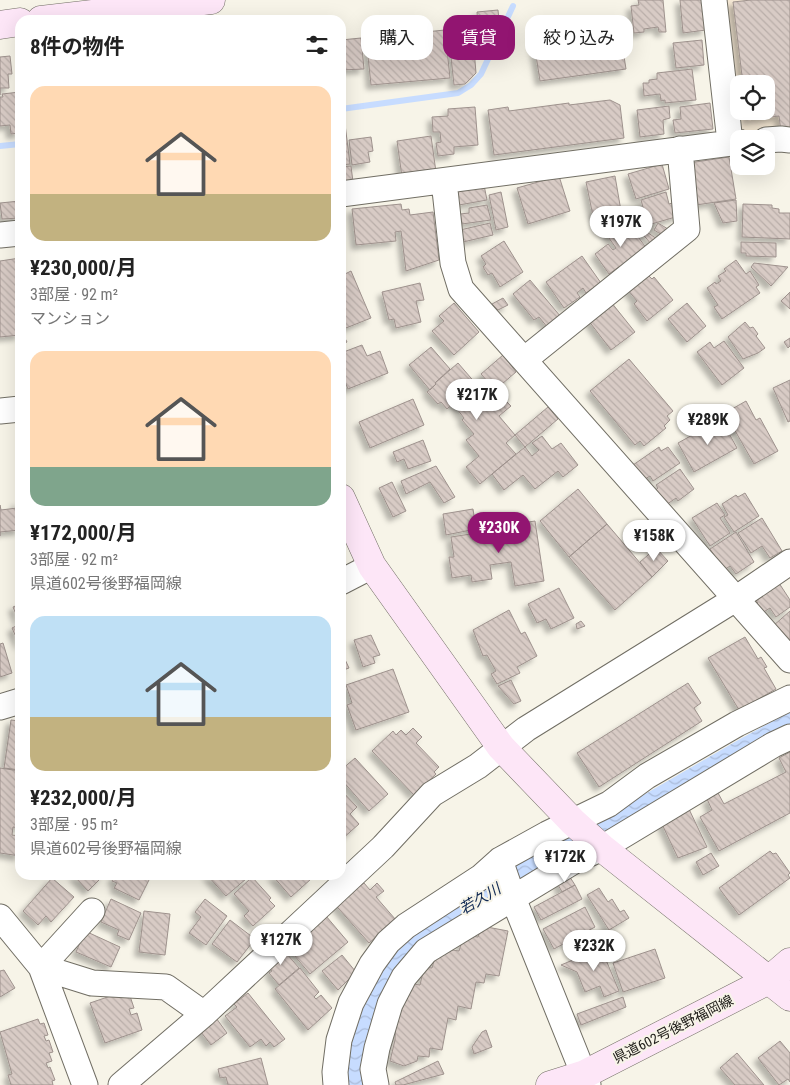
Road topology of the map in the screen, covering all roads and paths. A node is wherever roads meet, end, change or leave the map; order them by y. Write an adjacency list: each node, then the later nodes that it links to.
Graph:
1 (211, 0): 3 (street)
2 (714, 0): 7 (street)
3 (184, 12): 4 (street)
4 (131, 15)
5 (15, 23): 6 (street)
6 (0, 25)
7 (732, 130)
8 (775, 140): 9 (street)
9 (790, 140)
10 (730, 143): 11 (street)
11 (680, 149): 12 (street); 16 (street)
12 (444, 181): 13 (street); 16 (street)
13 (346, 193)
14 (15, 234): 15 (street)
15 (0, 236)
16 (524, 360): 23 (street)
17 (15, 410): 18 (street)
18 (0, 411)
19 (346, 509): 21 (street)
20 (790, 562): 23 (street)
21 (372, 566): 22 (street); 29 (street)
22 (346, 579)
23 (736, 598): 24 (street); 29 (street)
24 (790, 660)
25 (790, 698): 30 (street)
26 (15, 703): 27 (street)
27 (0, 707)
28 (790, 737): 30 (street)
29 (501, 747): 30 (street); 40 (street)
30 (588, 836): 31 (street); 32 (street); 37 (street)
31 (500, 860): 32 (street); 44 (street)
32 (513, 898): 41 (street); 45 (street)
33 (92, 911): 36 (street)
34 (0, 916): 36 (street)
35 (790, 962): 37 (street, 県道602号後野福岡線)
36 (41, 967): 40 (street); 42 (street)
37 (769, 980): 38 (street); 39 (street); 41 (street, 県道602号後野福岡線)
38 (790, 997)
39 (790, 1002)
40 (204, 1014): 43 (street)
41 (586, 1080): 46 (street, 県道602号後野福岡線)
42 (85, 1085)
43 (121, 1085)
44 (336, 1085)
45 (376, 1085)
46 (550, 1085)

